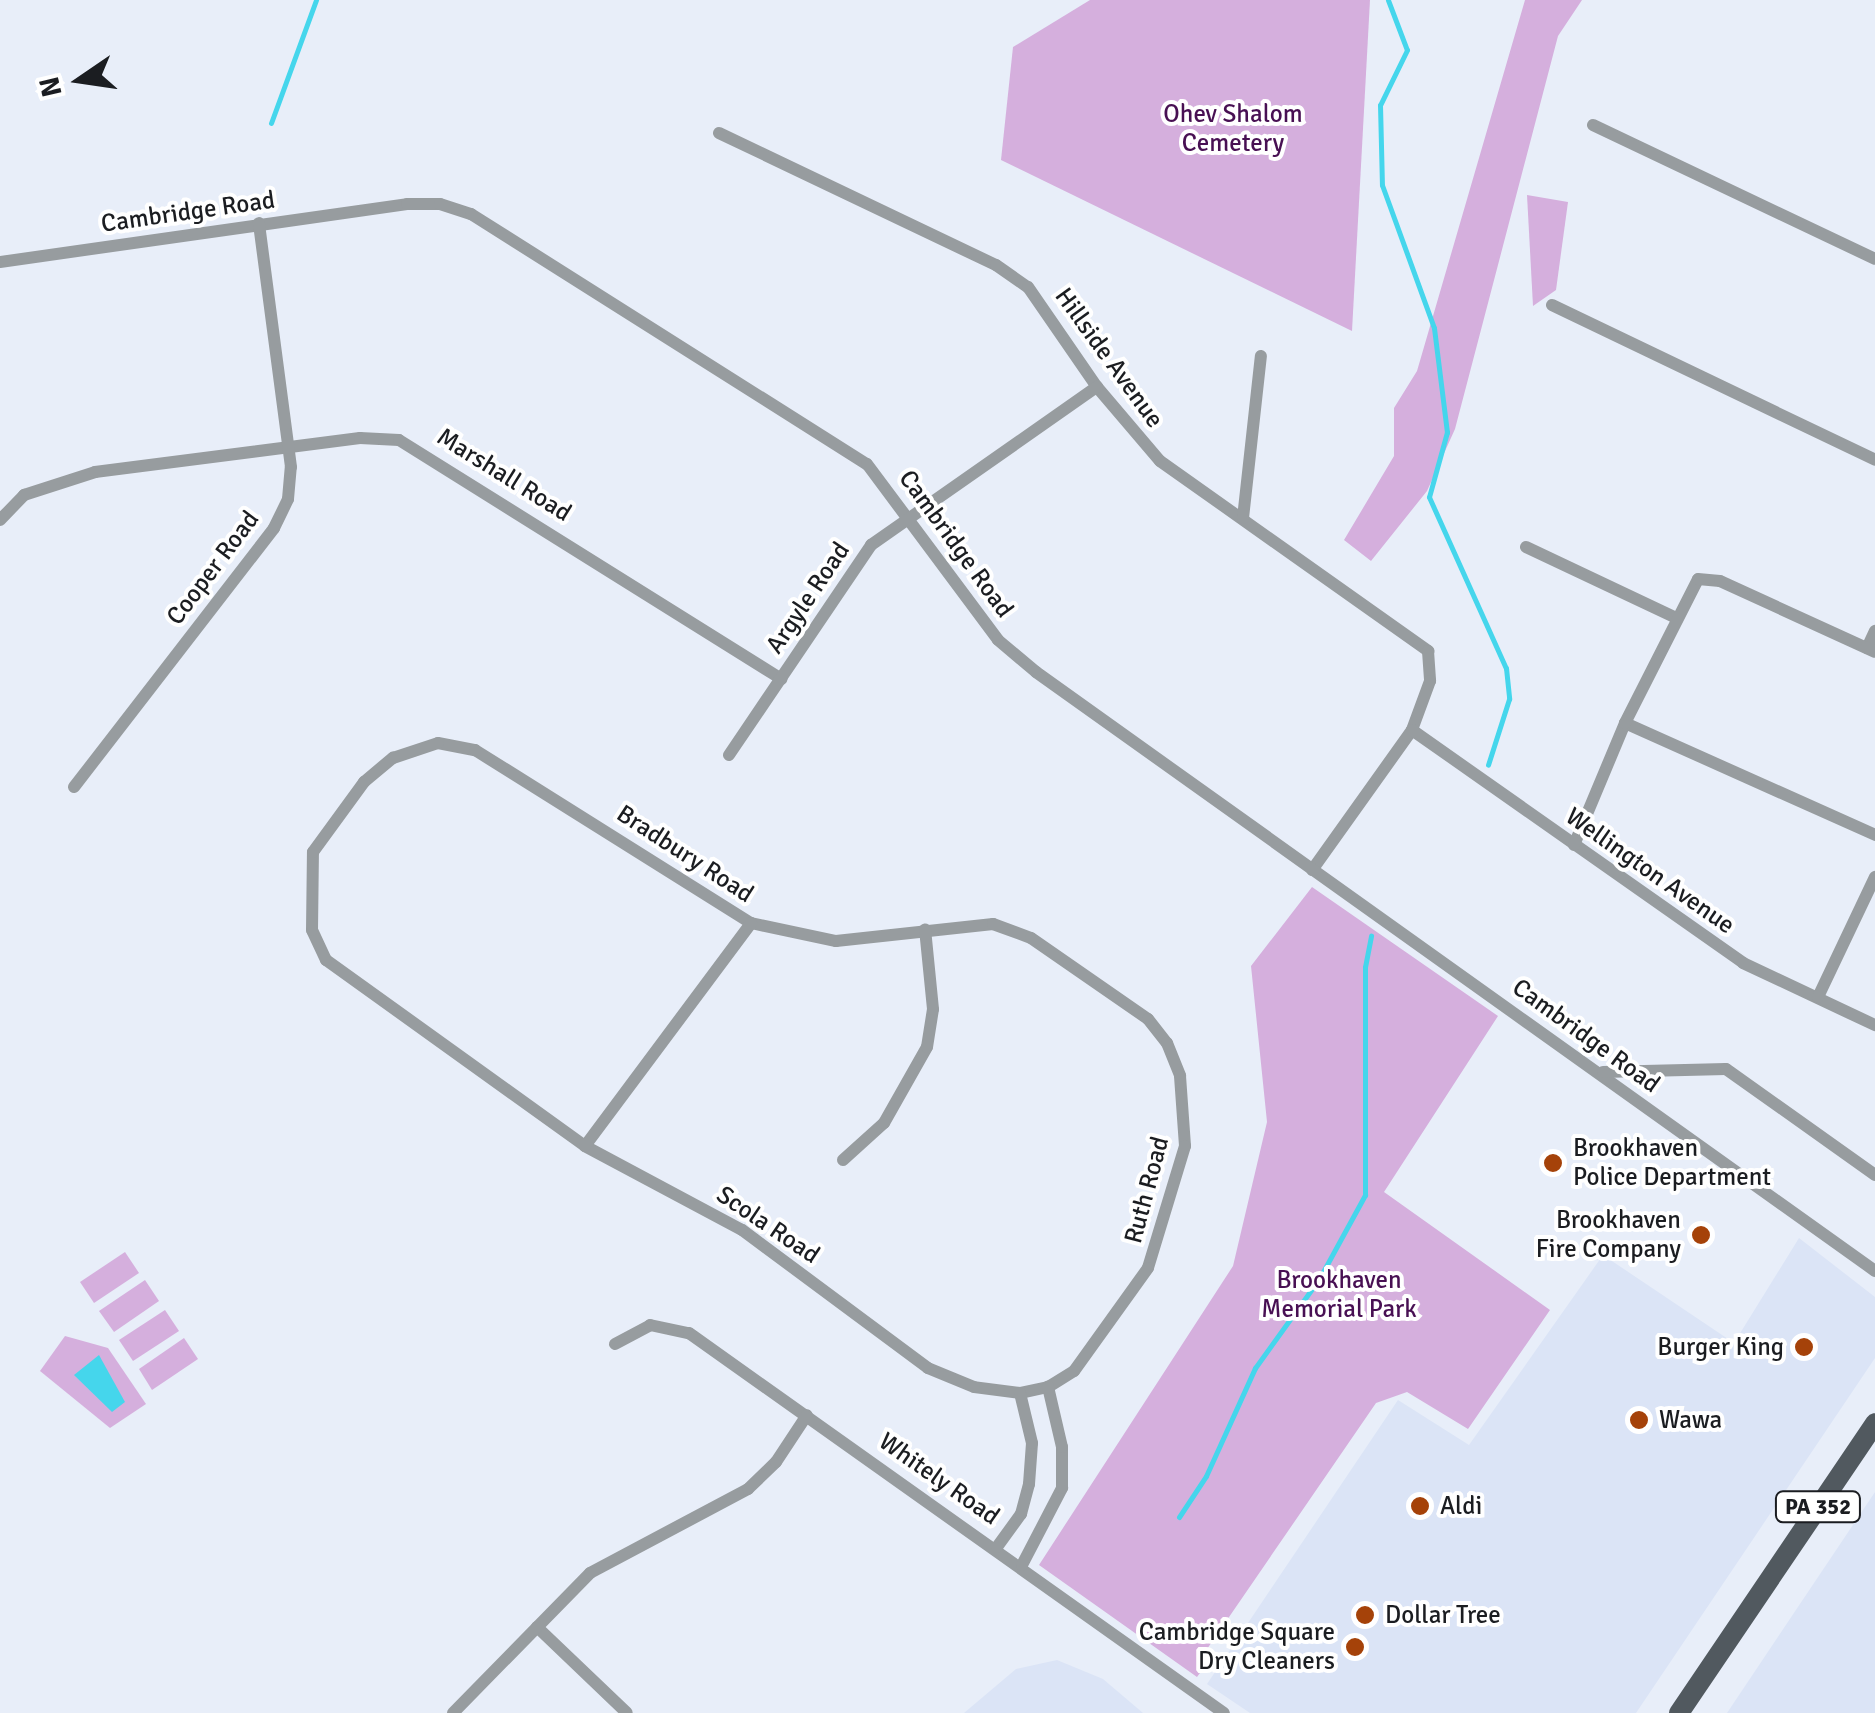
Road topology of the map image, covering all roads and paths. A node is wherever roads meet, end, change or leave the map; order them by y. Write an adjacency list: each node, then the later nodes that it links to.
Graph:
1 (1593, 125): 4 (street)
2 (719, 133): 8 (street, Hillside Avenue)
3 (259, 224): 5 (street, Cambridge Road); 9 (street, Cooper Road); 13 (street, Cambridge Road)
4 (1875, 259)
5 (0, 262)
6 (1552, 305): 10 (street)
7 (1261, 356): 11 (street)
8 (1097, 387): 11 (street, Hillside Avenue); 13 (street, Argyle Road)
9 (288, 449): 12 (street, Marshall Road); 18 (street, Marshall Road); 23 (street, Cooper Road)
10 (1875, 460)
11 (1244, 518): 20 (street, Hillside Avenue)
12 (0, 520)
13 (911, 520): 18 (street, Argyle Road); 26 (street, Cambridge Road)
14 (1526, 547): 15 (street)
15 (1676, 618): 17 (street); 19 (street)
16 (1875, 631): 17 (street)
17 (1871, 650)
18 (782, 678): 22 (street, Argyle Road)
19 (1625, 723): 24 (street); 25 (street)
20 (1412, 730): 25 (street, Wellington Avenue); 26 (street)
21 (438, 742): 28 (street, Bradbury Road); 33 (street, Scola Road)
22 (730, 755)
23 (74, 787)
24 (1875, 835)
25 (1574, 845): 30 (street, Wellington Avenue)
26 (1312, 870): 32 (street, Cambridge Road)
27 (1875, 877): 30 (street)
28 (751, 923): 29 (street, Bradbury Road); 33 (street)
29 (924, 929): 34 (street); 38 (street, Ruth Road)
30 (1818, 997): 31 (street, Wellington Avenue)
31 (1875, 1025)
32 (1603, 1072): 35 (street); 36 (street, Cambridge Road)
33 (586, 1146): 39 (street, Scola Road)
34 (842, 1160)
35 (1875, 1175)
36 (1875, 1271)
37 (615, 1344): 40 (street, Whitely Road)
38 (1048, 1387): 39 (street, Ruth Road); 43 (street)
39 (1020, 1394): 42 (street)
40 (807, 1415): 42 (street, Whitely Road); 44 (street)
41 (1875, 1423): 48 (main road, PA 352)
42 (997, 1547): 43 (street, Whitely Road)
43 (1022, 1565): 47 (street, Whitely Road)
44 (538, 1627): 45 (street); 46 (street)
45 (453, 1713)
46 (628, 1713)
47 (1224, 1713)
48 (1679, 1713)

